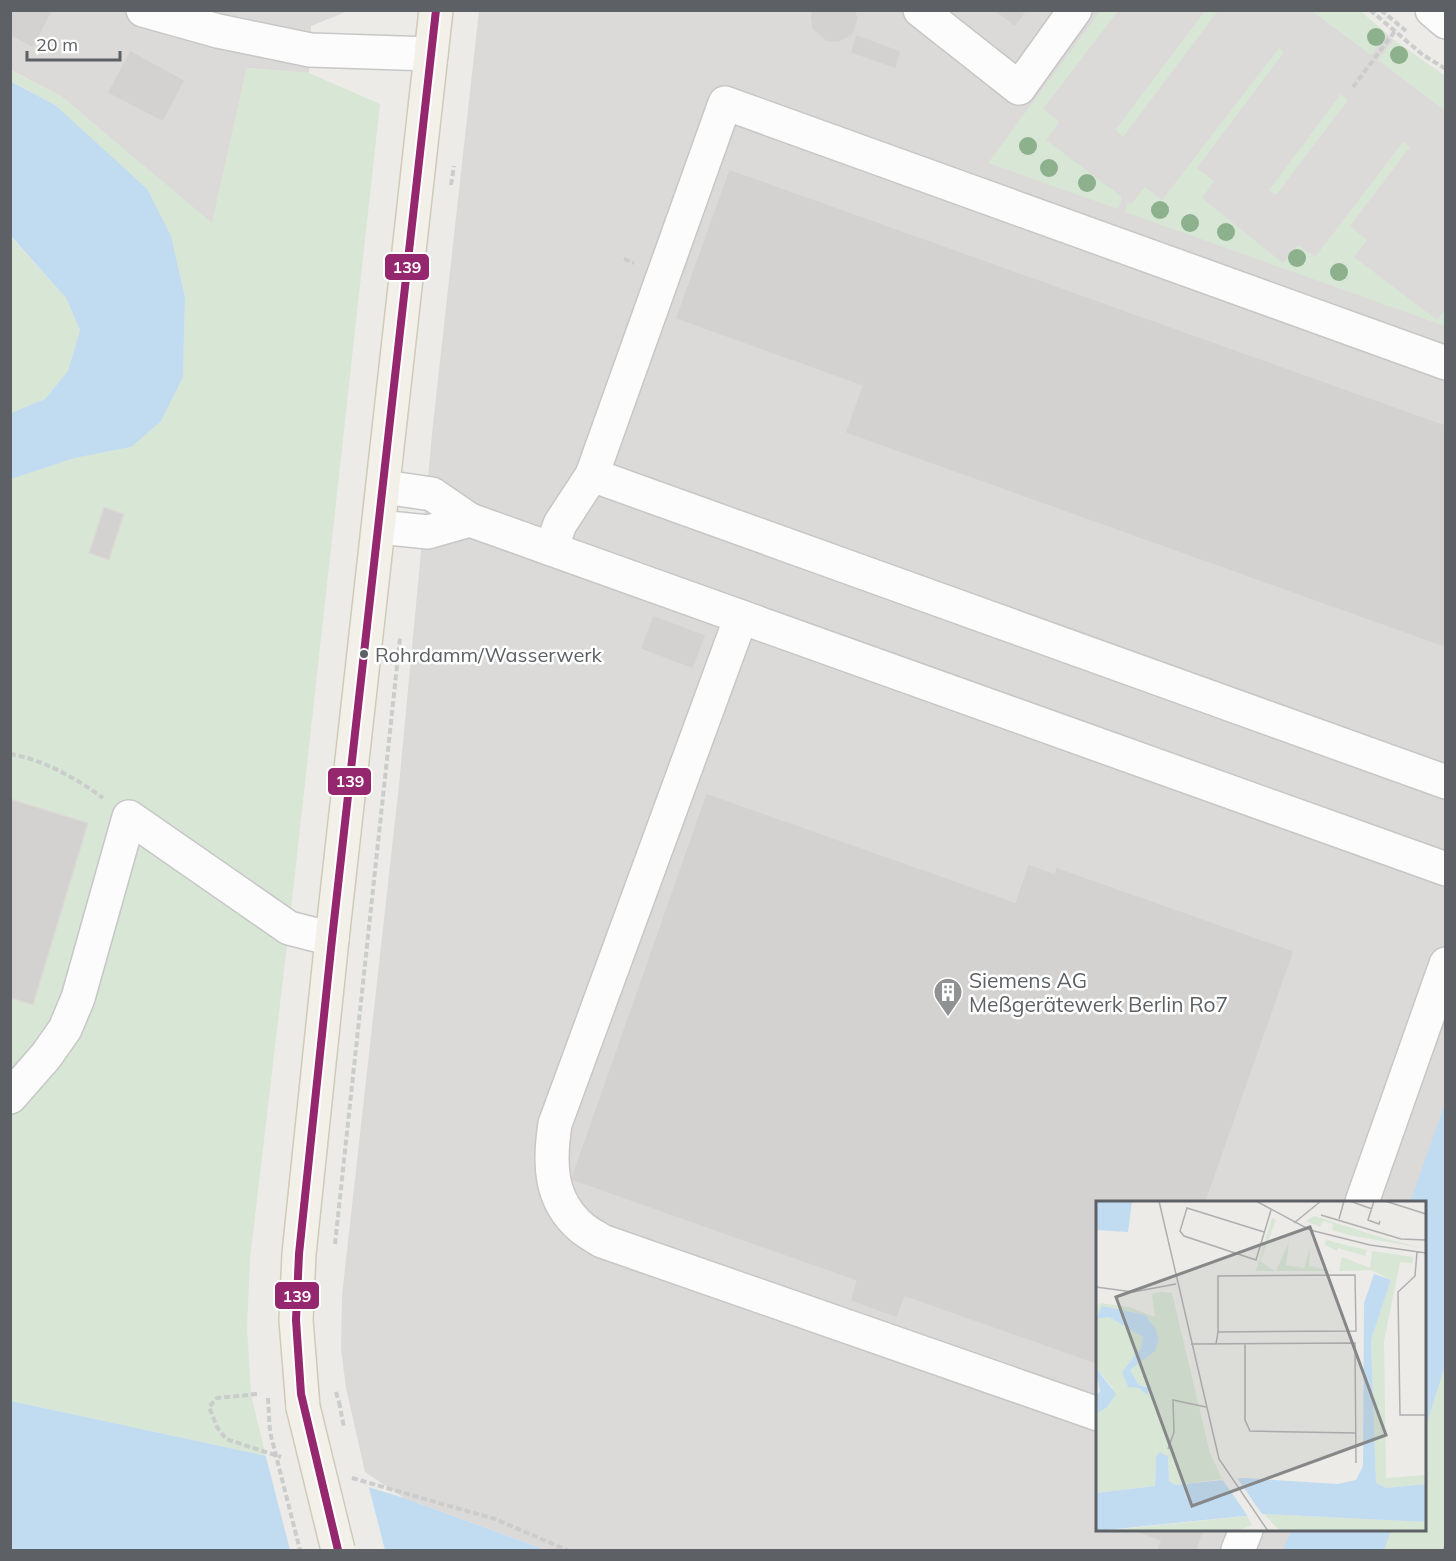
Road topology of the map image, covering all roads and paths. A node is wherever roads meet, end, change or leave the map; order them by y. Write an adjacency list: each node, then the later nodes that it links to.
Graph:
1 (143, 10): 9 (street)
2 (436, 10): 9 (main road)
3 (920, 10): 4 (street)
4 (1074, 10)
5 (1370, 10): 8 (path)
6 (1432, 10): 7 (street)
7 (1446, 22)
8 (1395, 32): 10 (path); 11 (path)
9 (431, 54): 14 (main road)
10 (1446, 69)
11 (1353, 87)
12 (1446, 363): 13 (street)
13 (592, 475): 17 (street); 21 (street)
14 (384, 487): 15 (street); 16 (main road)
15 (470, 520): 16 (street); 17 (street)
16 (379, 527): 24 (main road)
17 (551, 549): 18 (street)
18 (741, 617): 23 (street); 33 (street)
19 (399, 631): 28 (path)
20 (10, 754): 22 (path)
21 (1446, 782)
22 (129, 817): 24 (street); 26 (street)
23 (1446, 869)
24 (332, 939): 38 (main road, bridge)
25 (1446, 964): 27 (street)
26 (10, 1096)
27 (1363, 1201)
28 (334, 1251)
29 (334, 1381): 32 (path)
30 (257, 1394): 34 (path)
31 (268, 1398): 37 (path, bridge)
32 (339, 1402)
33 (1096, 1413)
34 (289, 1460)
35 (346, 1476): 39 (path)
36 (1246, 1531): 40 (street)
37 (300, 1551)
38 (338, 1551)
39 (567, 1551)
40 (1238, 1551)

